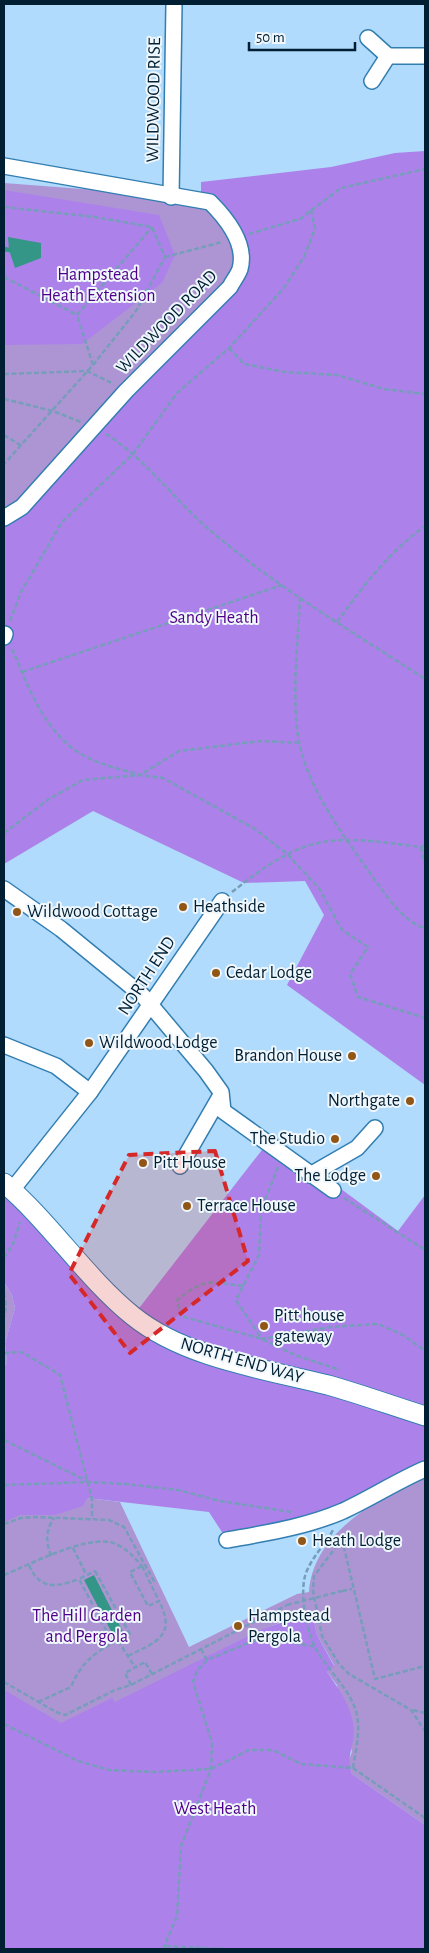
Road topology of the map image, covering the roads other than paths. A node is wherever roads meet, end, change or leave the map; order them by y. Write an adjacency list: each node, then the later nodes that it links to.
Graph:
1 (174, 4): 7 (street, WILDWOOD RISE)
2 (368, 38): 3 (street)
3 (388, 56): 4 (street); 5 (street)
4 (425, 56)
5 (372, 81)
6 (4, 166): 7 (street, WILDWOOD ROAD)
7 (171, 197): 8 (street, WILDWOOD ROAD)
8 (4, 518)
9 (4, 889): 11 (street)
10 (222, 901): 11 (street, NORTH END)
11 (151, 1005): 13 (street, NORTH END); 14 (street)
12 (4, 1045): 13 (street)
13 (90, 1092): 18 (street, NORTH END)
14 (221, 1094): 16 (street); 17 (street)
15 (375, 1128): 17 (street)
16 (180, 1166)
17 (310, 1175): 19 (street)
18 (8, 1186): 20 (main road, NORTH END WAY)
19 (333, 1190)
20 (423, 1416)
21 (425, 1469): 22 (street)
22 (227, 1540)

